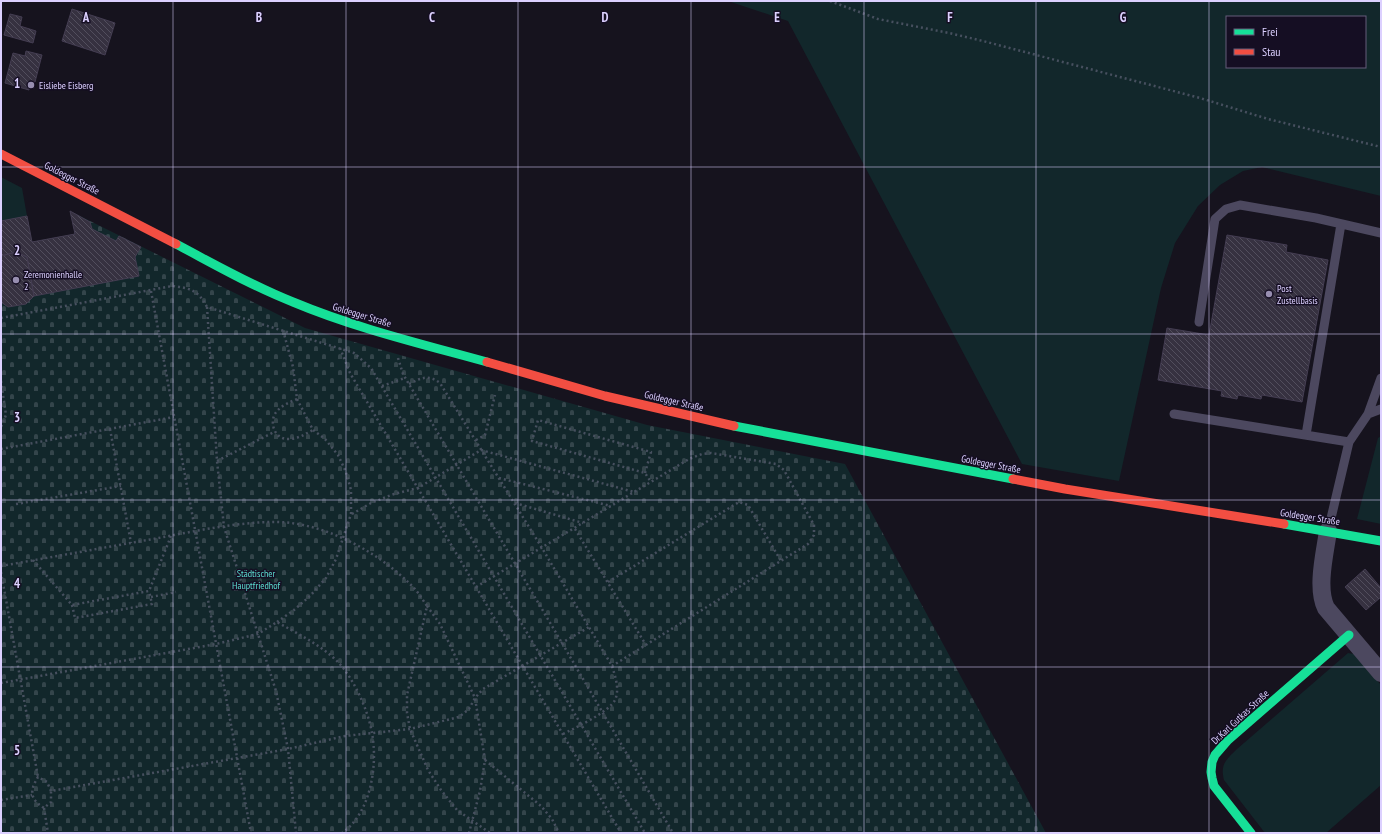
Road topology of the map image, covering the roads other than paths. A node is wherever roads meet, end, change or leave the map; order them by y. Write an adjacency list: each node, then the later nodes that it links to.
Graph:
1 (1, 154): 11 (street, Goldegger Straße)
2 (1341, 224): 3 (lane); 4 (lane); 9 (lane)
3 (1381, 233)
4 (1199, 322)
5 (1381, 378): 8 (lane)
6 (1381, 409): 8 (lane)
7 (1174, 414): 9 (lane)
8 (1368, 414): 10 (lane)
9 (1306, 435): 10 (lane)
10 (1348, 442): 11 (lane)
11 (1328, 531): 12 (street, Goldegger Straße); 13 (street)
12 (1381, 541)
13 (1349, 635): 14 (street); 15 (street, Dr.Karl Gutkas-Straße)
14 (1381, 673)
15 (1252, 833)

